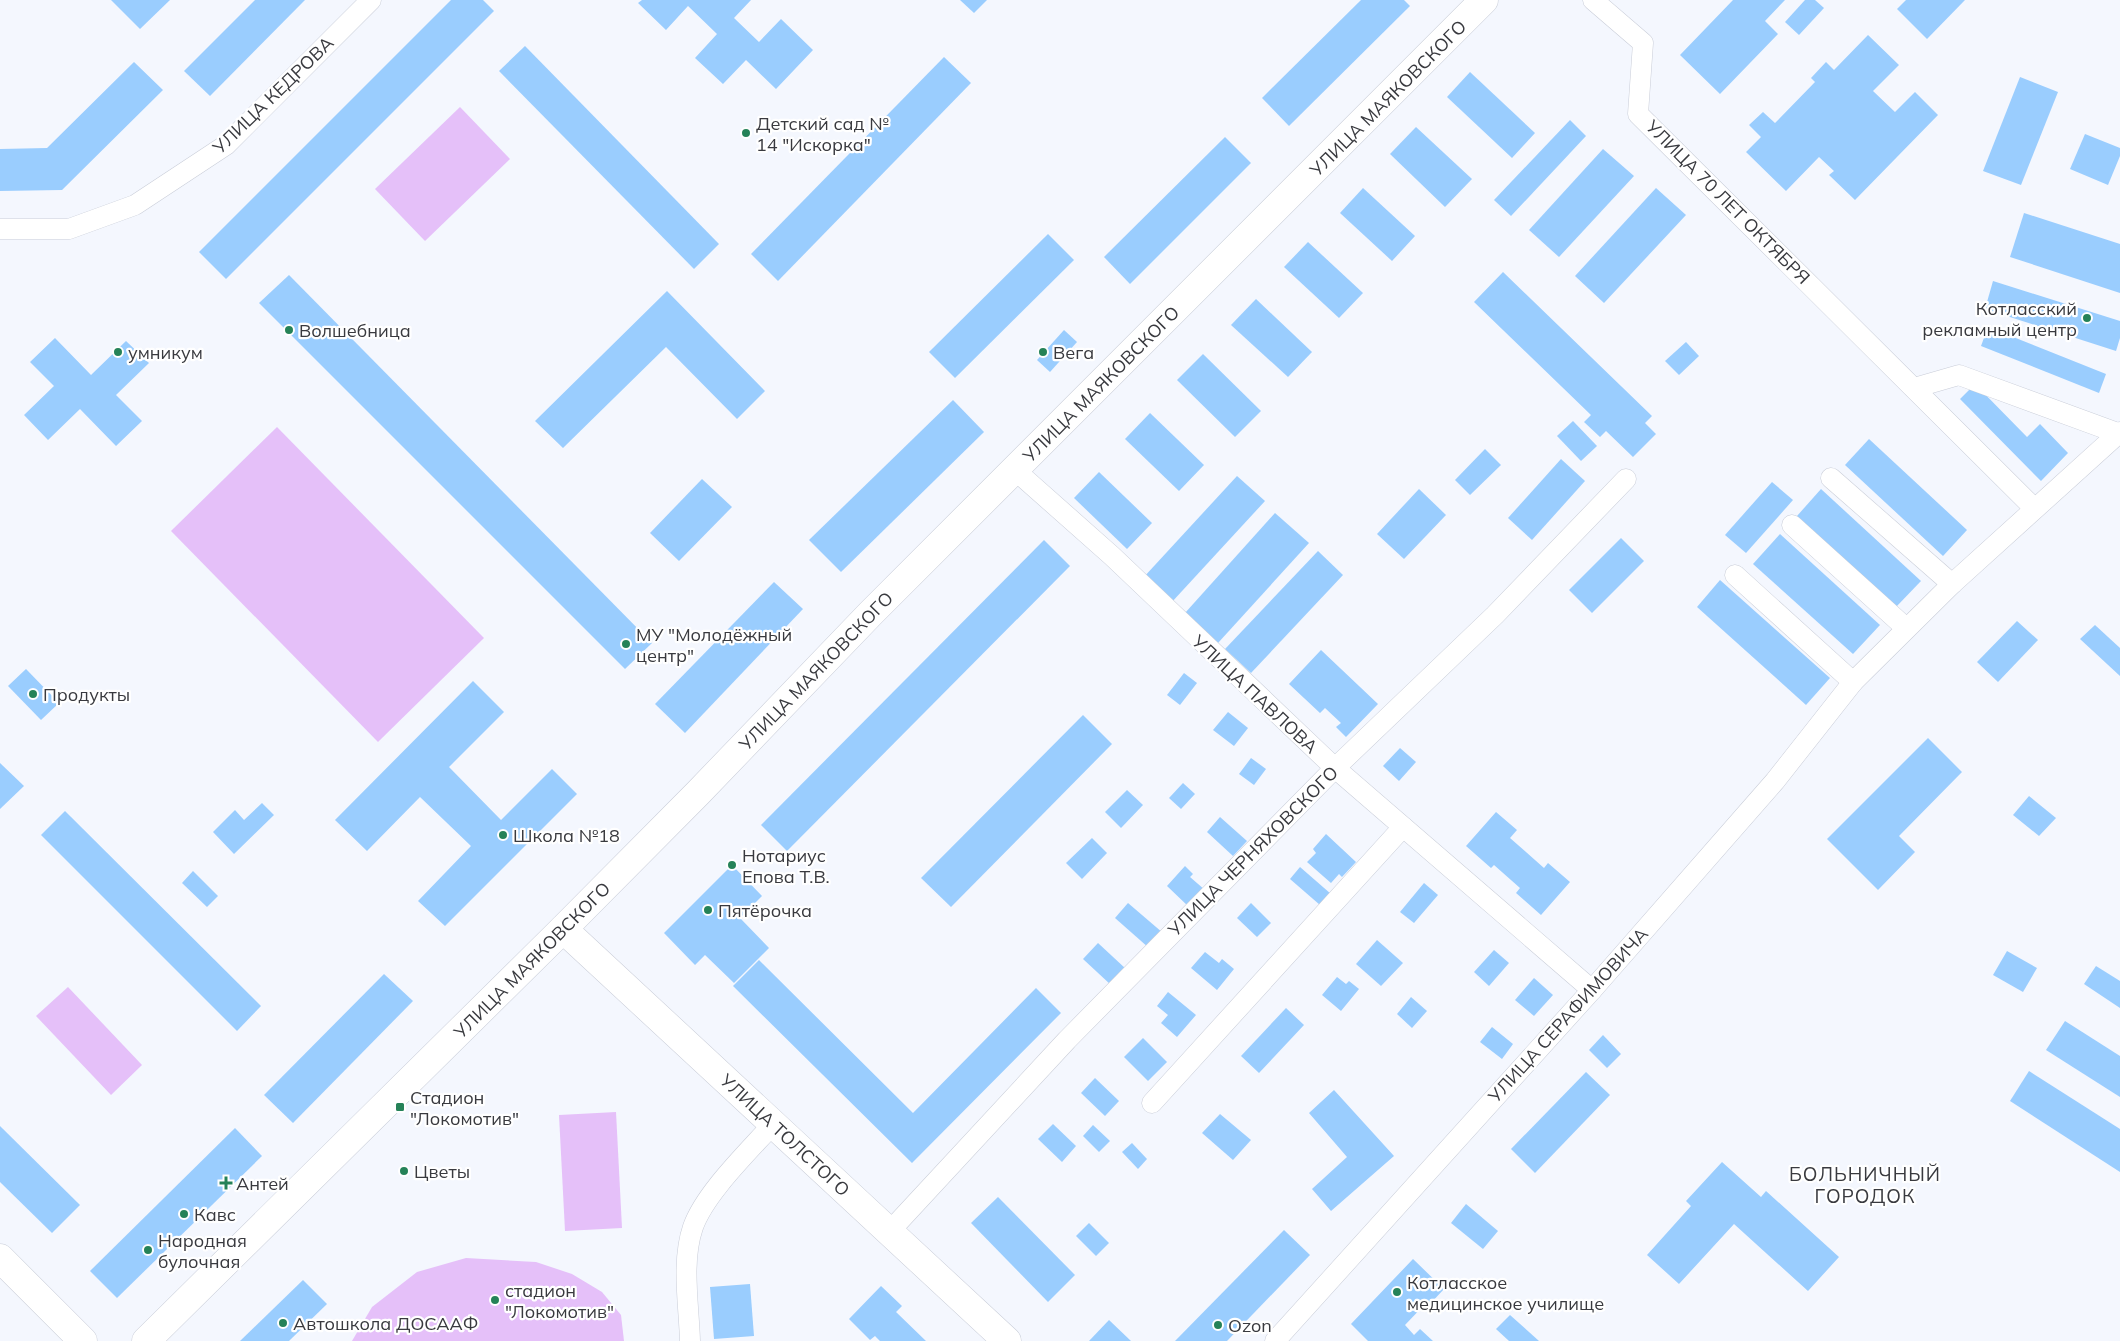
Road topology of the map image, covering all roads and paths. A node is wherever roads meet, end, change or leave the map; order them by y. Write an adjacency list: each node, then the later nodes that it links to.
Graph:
1 (371, 0): 4 (street, УЛИЦА КЕДРОВА)
2 (1484, 0): 7 (street, УЛИЦА МАЯКОВСКОГО)
3 (1593, 0): 5 (street, УЛИЦА 70 ЛЕТ ОКТЯБРЯ)
4 (0, 229)
5 (1914, 388): 6 (street); 10 (street, УЛИЦА 70 ЛЕТ ОКТЯБРЯ)
6 (2120, 434): 10 (street, УЛИЦА СЕРАФИМОВИЧА)
7 (1015, 470): 16 (street, УЛИЦА ПАВЛОВА); 18 (street, УЛИЦА МАЯКОВСКОГО)
8 (1831, 478): 13 (street)
9 (1626, 480): 16 (street, УЛИЦА ЧЕРНЯХОВСКОГО)
10 (2034, 508): 13 (street, УЛИЦА СЕРАФИМОВИЧА)
11 (1792, 525): 14 (street)
12 (1735, 576): 15 (street)
13 (1952, 584): 14 (street, УЛИЦА СЕРАФИМОВИЧА)
14 (1906, 628): 15 (street, УЛИЦА СЕРАФИМОВИЧА)
15 (1853, 682): 19 (street, УЛИЦА СЕРАФИМОВИЧА)
16 (1335, 768): 17 (street, УЛИЦА ПАВЛОВА); 22 (street, УЛИЦА ЧЕРНЯХОВСКОГО)
17 (1403, 827): 19 (street, УЛИЦА ПАВЛОВА); 20 (street)
18 (563, 929): 21 (street, УЛИЦА ТОЛСТОГО); 25 (street, УЛИЦА МАЯКОВСКОГО)
19 (1592, 990): 28 (street, УЛИЦА СЕРАФИМОВИЧА)
20 (1152, 1103)
21 (773, 1124): 22 (street, УЛИЦА ТОЛСТОГО); 26 (street)
22 (890, 1231): 27 (street, УЛИЦА ТОЛСТОГО)
23 (0, 1258): 24 (street)
24 (84, 1341)
25 (146, 1341)
26 (690, 1341)
27 (1007, 1341)
28 (1275, 1341)

